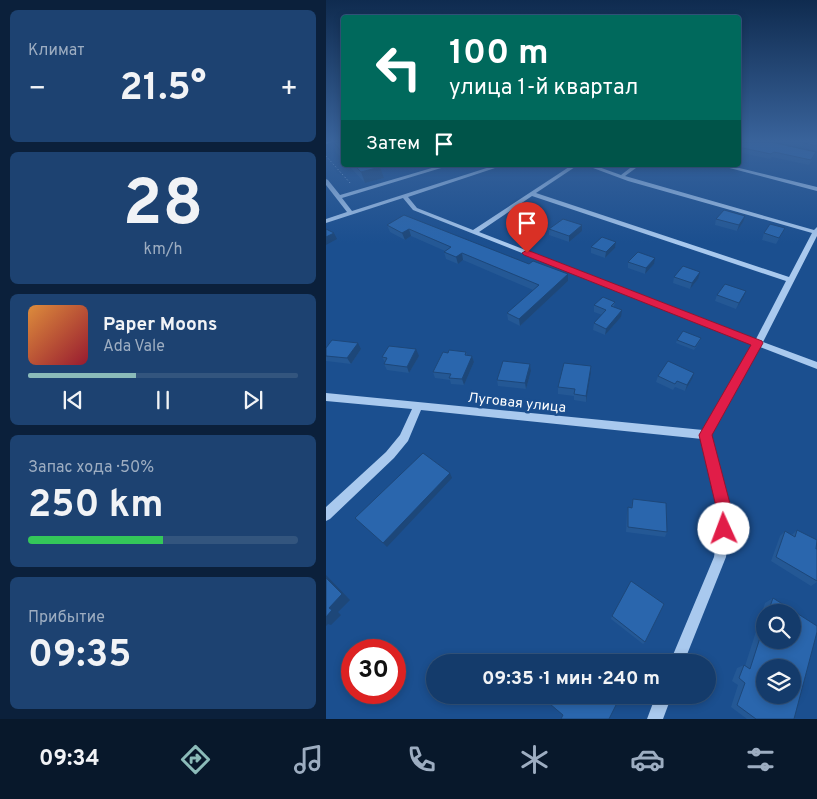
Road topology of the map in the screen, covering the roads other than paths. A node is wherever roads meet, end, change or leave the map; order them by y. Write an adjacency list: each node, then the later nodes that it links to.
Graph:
1 (405, 176): 10 (street)
2 (468, 176): 9 (street)
3 (559, 176): 8 (street)
4 (621, 176): 13 (street)
5 (763, 176): 7 (street)
6 (326, 181): 10 (street)
7 (817, 189)
8 (532, 194): 14 (street); 15 (street)
9 (404, 196): 11 (street); 14 (street)
10 (338, 197): 11 (street)
11 (351, 213): 12 (street)
12 (326, 221)
13 (816, 231): 15 (street)
14 (474, 232): 16 (street)
15 (791, 280): 16 (street)
16 (758, 343): 17 (street); 20 (street)
17 (817, 366)
18 (326, 397): 19 (street, Луговая улица)
19 (418, 406): 20 (street, Луговая улица); 21 (street)
20 (706, 435): 22 (street)
21 (326, 515)
22 (681, 654)
23 (660, 704): 24 (street)
24 (654, 719)

